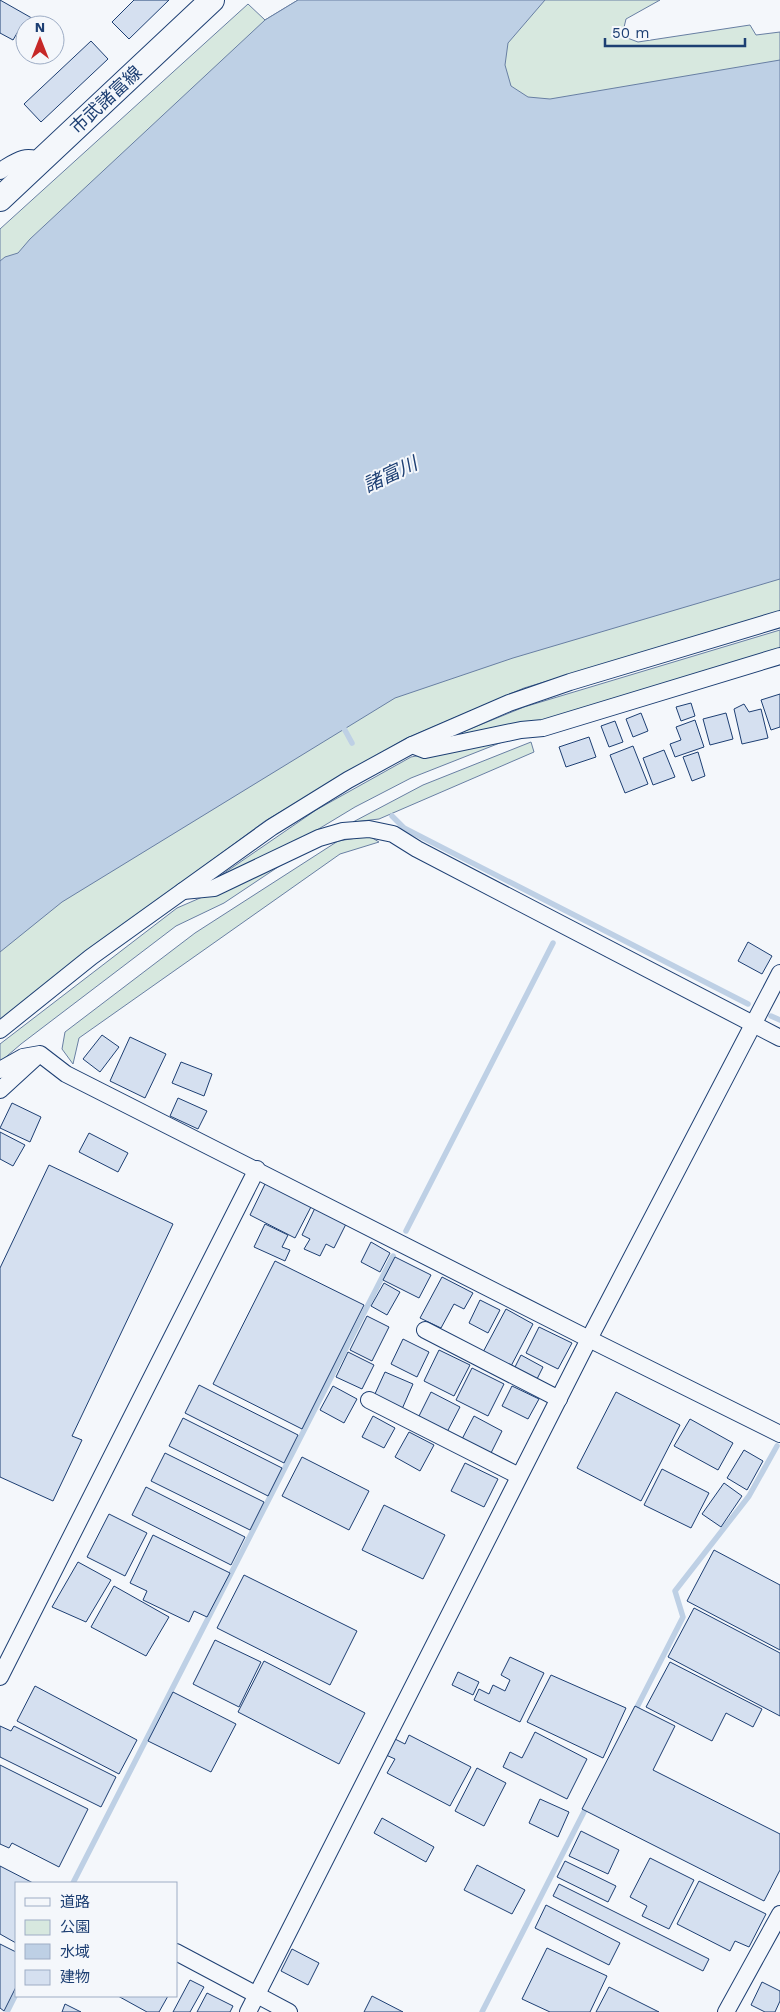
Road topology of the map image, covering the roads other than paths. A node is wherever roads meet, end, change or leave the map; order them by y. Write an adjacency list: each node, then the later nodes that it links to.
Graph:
1 (212, 0): 2 (main road, 市武諸富線)
2 (41, 162): 3 (street); 4 (main road, 市武諸富線)
3 (0, 171)
4 (0, 199)
5 (780, 620): 7 (street)
6 (780, 656): 7 (street)
7 (412, 745): 8 (street)
8 (183, 891): 10 (street); 11 (street)
9 (780, 973): 10 (street)
10 (753, 1023): 12 (street); 18 (street)
11 (0, 1030)
12 (780, 1038)
13 (40, 1054): 14 (street); 15 (street); 16 (street)
14 (0, 1070)
15 (0, 1090)
16 (257, 1169): 18 (street); 23 (street)
17 (425, 1330): 19 (street)
18 (589, 1339): 19 (street); 21 (street)
19 (559, 1399): 22 (street)
20 (369, 1400): 22 (street)
21 (780, 1434)
22 (519, 1476): 26 (street)
23 (0, 1677)
24 (780, 1914): 29 (street)
25 (178, 1953): 26 (street)
26 (256, 1995): 27 (street); 28 (street)
27 (248, 2012)
28 (289, 2012)
29 (726, 2012)

